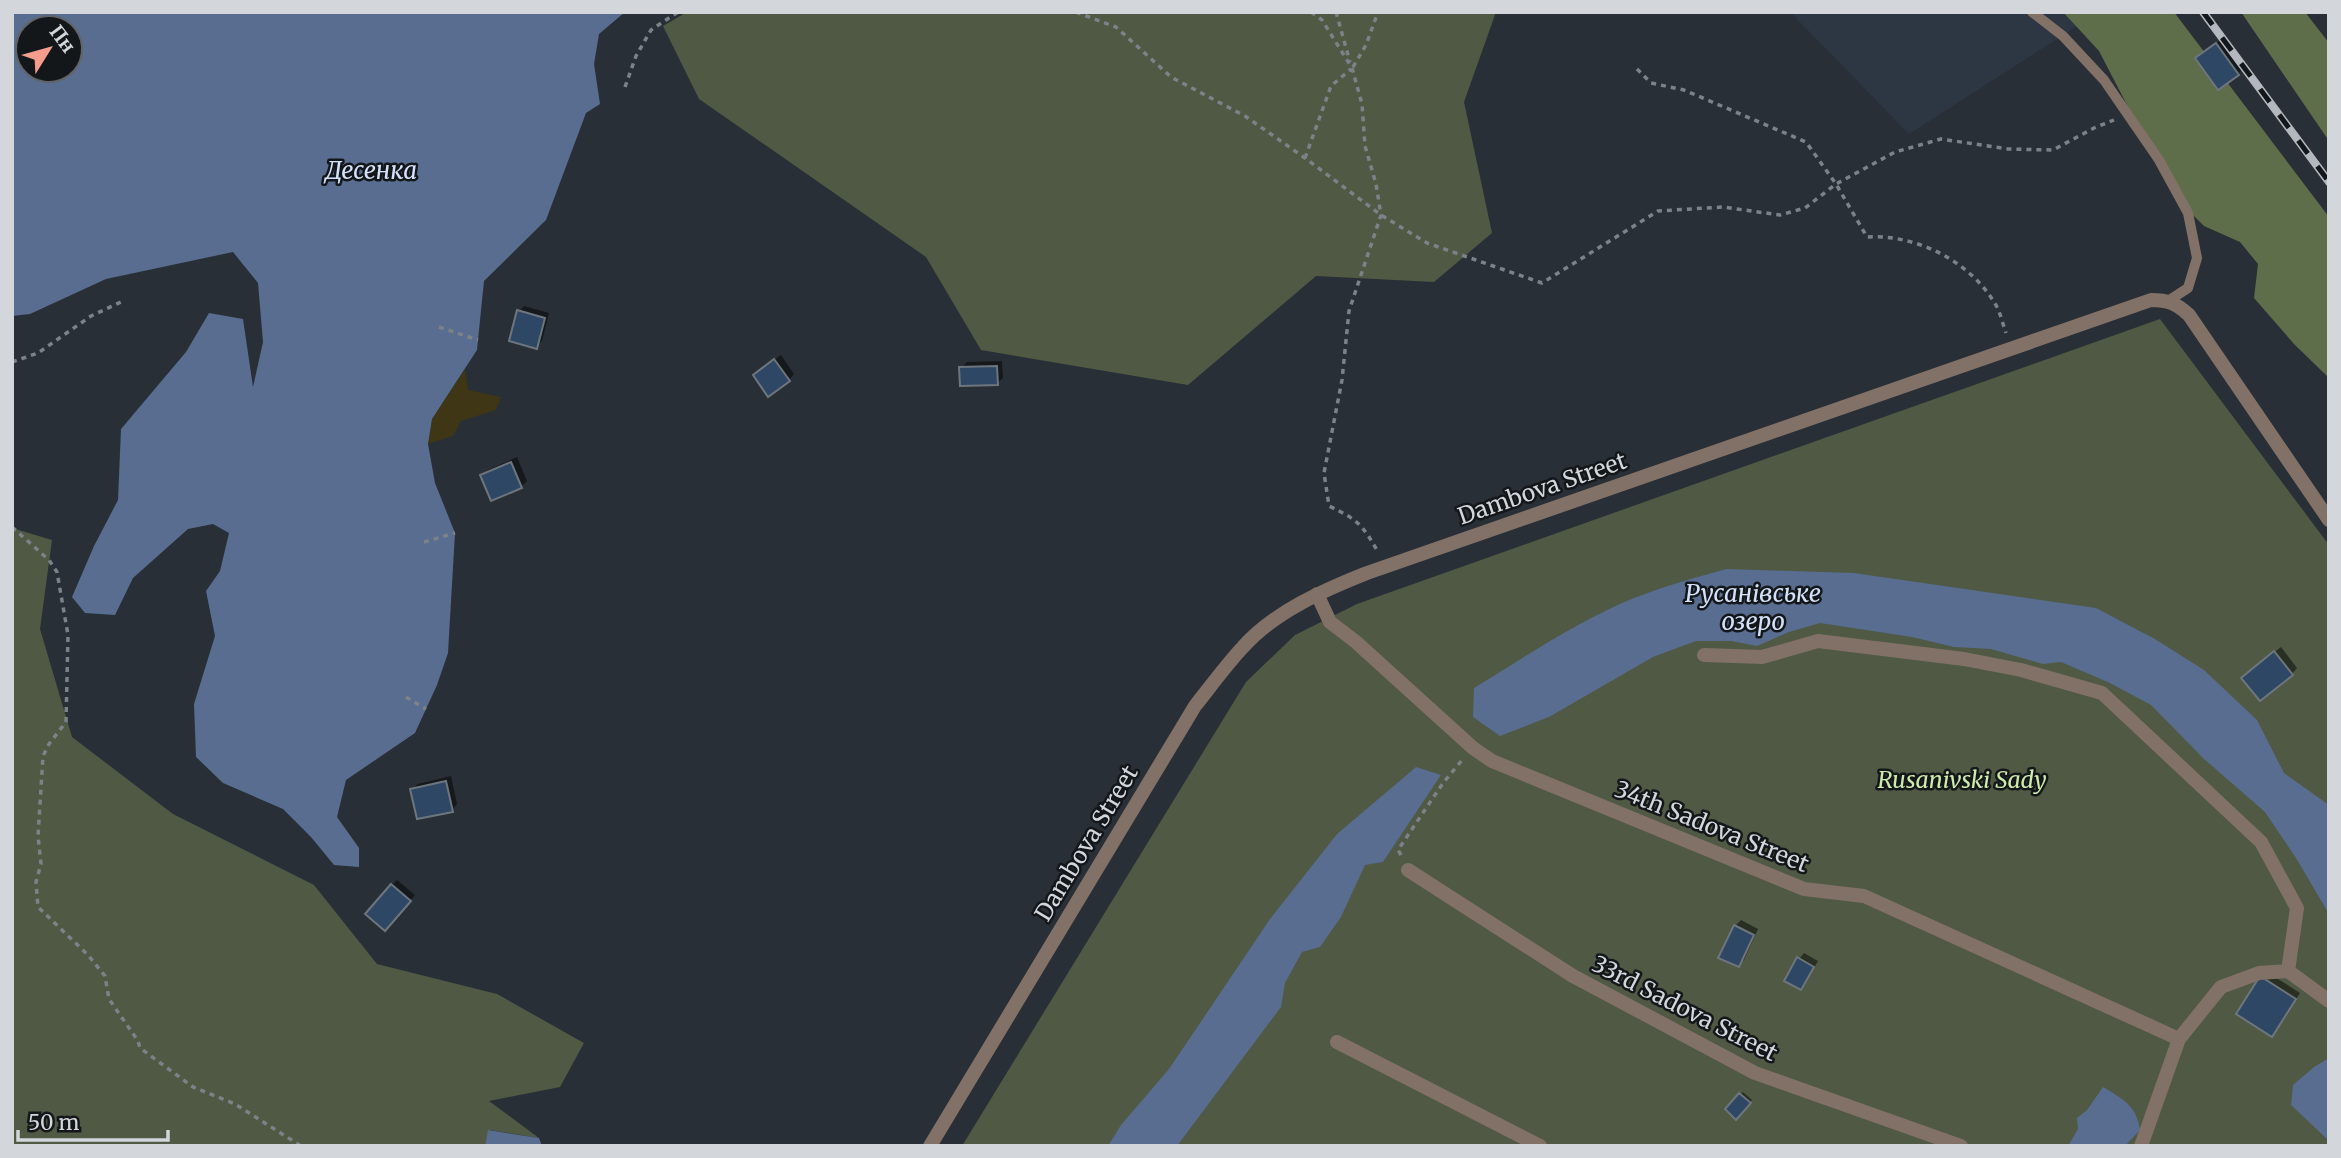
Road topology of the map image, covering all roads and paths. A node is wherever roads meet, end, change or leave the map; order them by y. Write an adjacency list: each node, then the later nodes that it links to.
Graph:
1 (678, 12): 9 (path)
2 (1076, 12): 11 (path)
3 (1311, 12): 7 (path)
4 (1336, 12): 7 (path)
5 (1378, 12): 7 (path)
6 (2032, 12): 10 (lane)
7 (1352, 68): 11 (path); 13 (path)
8 (1637, 69): 12 (path)
9 (625, 87)
10 (2129, 114): 12 (path); 14 (lane)
11 (1306, 158): 13 (path)
12 (1836, 184): 13 (path); 18 (path)
13 (1381, 215): 24 (path)
14 (2168, 300): 18 (street, Dambova Street); 20 (street)
15 (123, 301): 19 (path)
16 (439, 327): 17 (path)
17 (478, 340)
18 (2012, 348): 24 (street, Dambova Street)
19 (12, 362)
20 (2329, 520)
21 (12, 527): 35 (path)
22 (455, 533): 23 (path)
23 (424, 542)
24 (1386, 566): 25 (street, Dambova Street)
25 (1317, 594): 29 (street, 34th Sadova Street); 36 (street, Dambova Street)
26 (1704, 655): 31 (street)
27 (406, 697): 28 (path)
28 (426, 709)
29 (1472, 748): 30 (path); 33 (street, 34th Sadova Street)
30 (1408, 870): 38 (street, 33rd Sadova Street)
31 (2288, 971): 32 (street); 33 (street)
32 (2329, 1001)
33 (2179, 1039): 39 (street)
34 (1337, 1042): 37 (street)
35 (301, 1146)
36 (930, 1146)
37 (1540, 1146)
38 (1961, 1146)
39 (2140, 1146)

